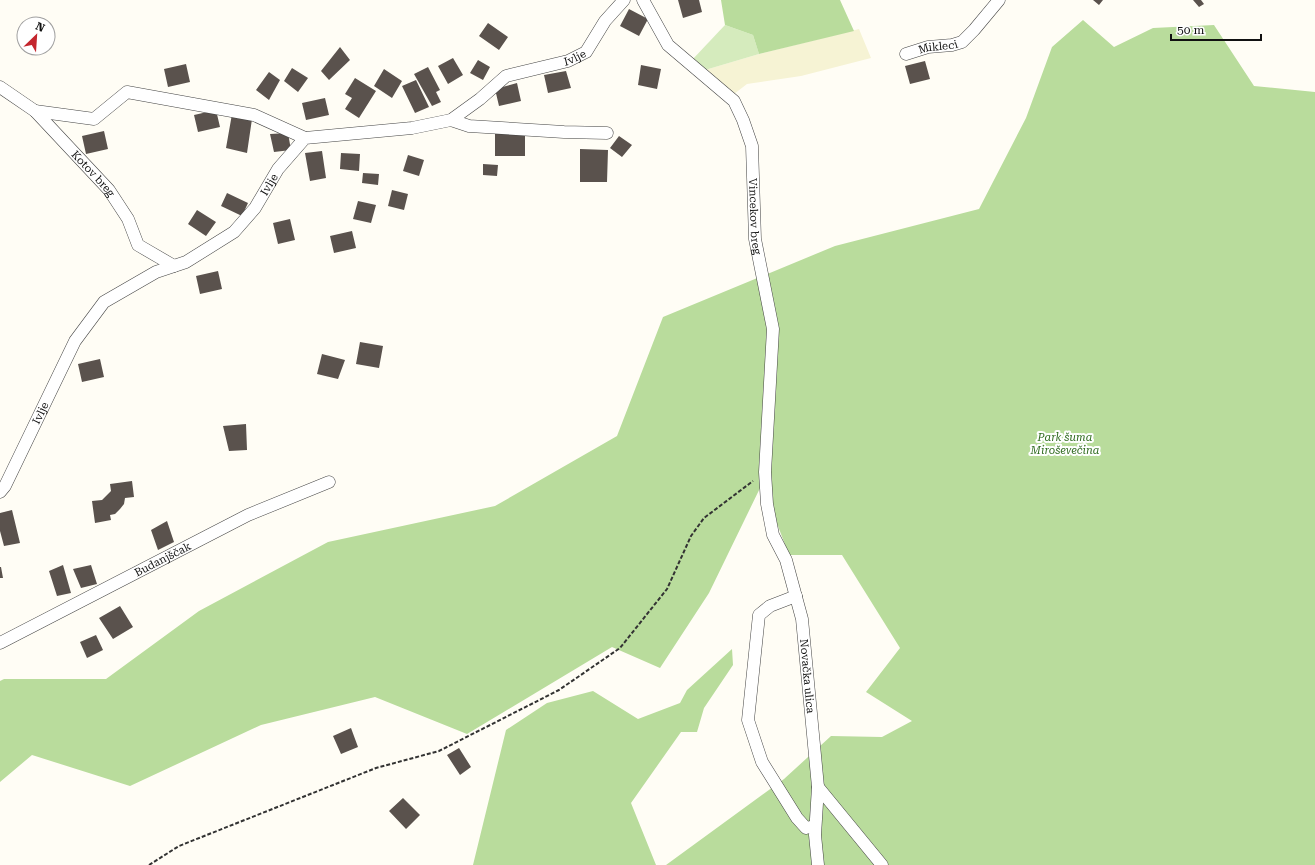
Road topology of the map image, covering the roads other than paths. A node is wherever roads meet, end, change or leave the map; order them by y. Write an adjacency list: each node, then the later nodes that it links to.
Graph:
1 (624, 0): 7 (street, Ivlje)
2 (643, 0): 11 (street, Vincekov breg)
3 (999, 0): 4 (street, Mikleci)
4 (906, 54)
5 (0, 87): 6 (street, Kotov breg)
6 (35, 110): 9 (street); 10 (street, Kotov breg)
7 (451, 120): 8 (street); 9 (street, Ivlje)
8 (607, 133)
9 (306, 138): 10 (street, Ivlje)
10 (174, 266): 13 (street, Ivlje)
11 (765, 472): 14 (street, Novačka ulica)
12 (329, 482): 15 (street, Budanjščak)
13 (0, 492)
14 (796, 596): 16 (street, Novačka ulica); 17 (street)
15 (0, 644)
16 (818, 787): 17 (street, Novačka ulica); 19 (street)
17 (815, 826): 18 (street, Novačka ulica)
18 (818, 865)
19 (882, 865)

